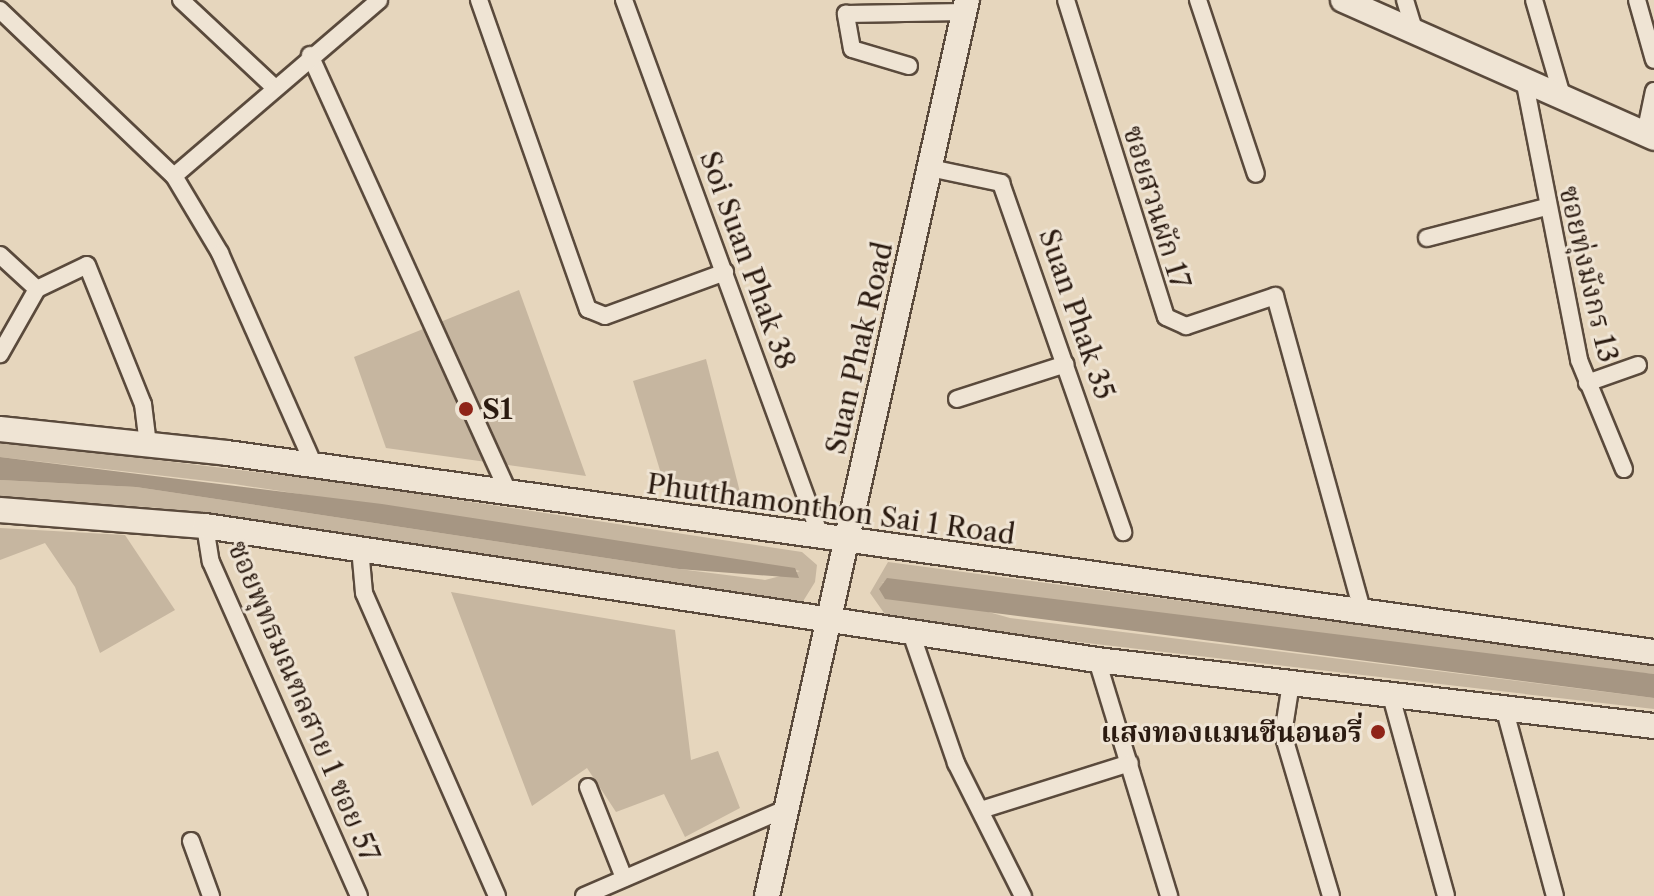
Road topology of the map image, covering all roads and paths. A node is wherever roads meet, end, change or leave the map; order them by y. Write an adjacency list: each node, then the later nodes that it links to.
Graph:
1 (181, 0): 19 (street)
2 (379, 0): 15 (street)
3 (479, 0): 29 (street)
4 (624, 0): 29 (street, Soi Suan Phak 38)
5 (1066, 0): 47 (street, ซอยสวนผัก 17)
6 (1198, 0): 24 (street)
7 (1343, 0): 14 (main road)
8 (1405, 0): 14 (street)
9 (1534, 0): 21 (street)
10 (1637, 0): 16 (street)
11 (928, 6): 12 (street); 17 (street)
12 (965, 6): 23 (main road, Suan Phak Road)
13 (0, 10): 25 (street)
14 (1415, 32): 18 (main road)
15 (310, 55): 19 (street); 40 (street)
16 (1654, 60)
17 (909, 66)
18 (1525, 84): 21 (main road); 26 (street, ซอยทุ่งมังกร 13)
19 (273, 86): 25 (street)
20 (1654, 91): 22 (street)
21 (1563, 99): 22 (main road)
22 (1649, 136)
23 (930, 168): 32 (street, Suan Phak 35); 46 (main road, Suan Phak Road)
24 (1256, 174)
25 (174, 176): 38 (street)
26 (1546, 207): 27 (street); 34 (street, ซอยทุ่งมังกร 13)
27 (1427, 238)
28 (0, 255): 30 (street)
29 (725, 272): 44 (street, Soi Suan Phak 38)
30 (37, 289): 31 (street); 37 (street)
31 (0, 354)
32 (1066, 364): 35 (street); 43 (street, Suan Phak 35)
33 (1638, 365): 34 (street)
34 (1587, 383): 39 (street, ซอยทุ่งมังกร 13)
35 (957, 399)
36 (0, 429): 37 (main road, Phutthamonthon Sai 1 Road)
37 (148, 443): 38 (main road, Phutthamonthon Sai 1 Road)
38 (314, 465): 40 (main road, Phutthamonthon Sai 1 Road)
39 (1624, 469)
40 (508, 492): 44 (main road, Phutthamonthon Sai 1 Road)
41 (0, 510): 42 (main road)
42 (205, 526): 45 (main road); 63 (street, ซอยพุทธมณฑลสาย 1 ซอย 57)
43 (1123, 532)
44 (821, 538): 46 (main road, Phutthamonthon Sai 1 Road)
45 (360, 548): 48 (main road); 64 (street)
46 (845, 551): 47 (main road, Phutthamonthon Sai 1 Road); 48 (main road, Suan Phak Road)
47 (1363, 613): 50 (main road, Phutthamonthon Sai 1 Road)
48 (829, 614): 49 (main road); 58 (main road, Suan Phak Road)
49 (911, 633): 51 (main road); 59 (street)
50 (1654, 652)
51 (1097, 660): 52 (main road); 56 (street)
52 (1291, 683): 53 (main road); 69 (street)
53 (1391, 696): 54 (main road); 70 (street)
54 (1505, 711): 55 (main road); 71 (street)
55 (1654, 726)
56 (1130, 763): 59 (street); 68 (street)
57 (588, 787): 61 (street)
58 (787, 808): 61 (street); 66 (main road, Suan Phak Road)
59 (981, 810): 67 (street)
60 (191, 841): 62 (street)
61 (624, 878): 65 (street)
62 (211, 896)
63 (359, 896)
64 (497, 896)
65 (584, 896)
66 (767, 896)
67 (1023, 896)
68 (1169, 896)
69 (1331, 896)
70 (1446, 896)
71 (1555, 896)

